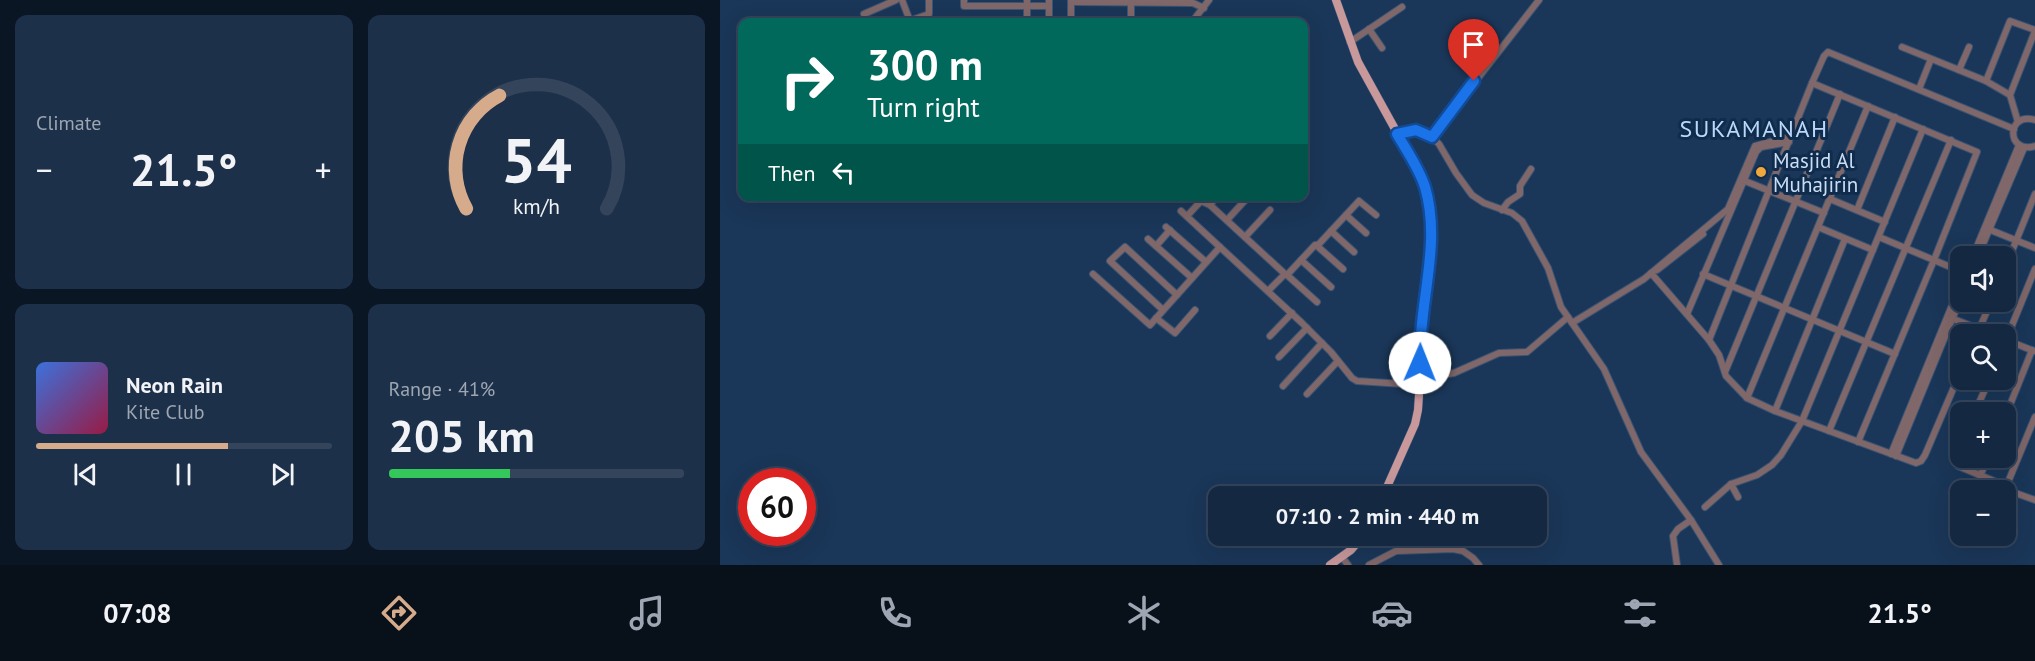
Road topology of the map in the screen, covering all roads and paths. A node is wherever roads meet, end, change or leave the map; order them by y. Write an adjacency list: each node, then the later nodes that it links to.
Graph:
1 (896, 0): 15 (street)
2 (902, 0): 16 (street)
3 (929, 0): 17 (street)
4 (964, 0): 10 (street)
5 (1209, 0): 14 (street)
6 (1336, 0): 24 (main road)
7 (1539, 0): 43 (street)
8 (1071, 1): 12 (street); 19 (street)
9 (1182, 2): 12 (street); 14 (street)
10 (1028, 3): 11 (street); 18 (street)
11 (1049, 3)
12 (1131, 3): 20 (street)
13 (1402, 7): 22 (street)
14 (1204, 8): 21 (street)
15 (864, 14)
16 (907, 18)
17 (918, 18)
18 (1027, 18)
19 (1071, 18)
20 (1131, 18)
21 (1195, 18)
22 (1369, 29): 24 (street); 27 (street)
23 (2035, 31): 31 (street); 35 (street)
24 (1350, 42): 42 (main road)
25 (1902, 47): 28 (street)
26 (1969, 47): 29 (street)
27 (1382, 48)
28 (1931, 59): 29 (street); 33 (street)
29 (1959, 70): 31 (street)
30 (1890, 72): 33 (street)
31 (1986, 81): 35 (street)
32 (1812, 83): 33 (street); 34 (street); 44 (street)
33 (1920, 87): 41 (street)
34 (1840, 94): 36 (street); 55 (street)
35 (2010, 95): 39 (street)
36 (1868, 106): 37 (street); 52 (street)
37 (1895, 117): 40 (street); 59 (street)
38 (2034, 117): 39 (street)
39 (2018, 122): 41 (street)
40 (1923, 129): 45 (street); 65 (street)
41 (2014, 129): 46 (street)
42 (1397, 134): 43 (street); 127 (main road)
43 (1432, 137): 58 (street)
44 (1790, 139): 49 (street); 50 (street); 91 (street)
45 (1951, 140): 81 (street); 86 (street)
46 (2022, 146): 47 (street); 67 (street)
47 (2035, 146)
48 (1531, 169): 58 (street)
49 (1745, 181): 50 (street); 64 (street)
50 (1768, 191): 55 (street); 96 (street)
51 (2035, 194): 74 (street)
52 (1830, 199): 59 (street); 60 (street)
53 (1213, 201): 56 (street)
54 (1244, 201): 63 (street)
55 (1796, 202): 60 (street); 100 (street)
56 (1210, 205): 63 (street); 80 (street)
57 (1270, 210): 70 (street)
58 (1502, 210): 111 (street)
59 (1857, 210): 65 (street)
60 (1824, 213): 66 (street)
61 (1346, 215): 62 (street); 68 (street); 69 (street)
62 (1376, 215)
63 (1227, 220): 70 (street)
64 (1728, 220): 91 (street); 94 (street)
65 (1885, 222): 71 (street)
66 (1818, 227): 73 (street); 102 (street)
67 (1987, 228): 74 (street); 77 (street); 78 (street)
68 (1331, 231): 75 (street); 84 (street)
69 (1366, 232)
70 (1245, 237): 93 (street)
71 (1879, 237): 81 (street); 83 (street)
72 (1148, 238): 76 (street)
73 (1845, 239): 83 (street); 112 (street)
74 (2016, 240): 79 (street); 82 (street)
75 (1315, 245): 85 (street); 89 (street)
76 (1156, 246): 87 (street); 95 (street)
77 (1978, 246)
78 (1981, 246)
79 (2014, 246)
80 (1220, 247): 87 (street); 98 (street)
81 (1905, 248): 86 (street); 119 (street)
82 (2035, 248)
83 (1873, 250): 116 (street)
84 (1354, 252)
85 (1301, 260): 93 (street); 97 (street)
86 (1934, 260): 88 (street); 123 (street)
87 (1206, 262): 95 (street)
88 (1950, 267)
89 (1343, 269)
90 (2035, 269): 114 (street)
91 (1651, 273): 108 (street); 111 (street)
92 (1093, 274): 109 (street)
93 (1286, 274): 98 (street); 101 (street)
94 (1703, 274): 96 (street); 108 (street)
95 (1192, 278): 99 (street)
96 (1730, 285): 100 (street); 118 (street)
97 (1331, 287)
98 (1268, 291): 107 (street)
99 (1176, 295): 103 (street); 103 (street)
100 (1757, 296): 102 (street); 126 (street)
101 (1317, 302)
102 (1785, 308): 112 (street); 131 (street)
103 (1163, 310): 109 (street)
104 (1195, 310): 109 (street)
105 (1952, 312): 110 (street)
106 (1953, 312): 110 (street)
107 (1292, 313): 115 (street); 117 (street)
108 (1687, 314): 118 (street)
109 (1156, 318)
110 (1950, 318): 113 (street); 138 (street)
111 (1570, 320): 127 (street); 150 (street)
112 (1812, 320): 116 (street); 133 (street)
113 (1962, 324)
114 (2013, 324)
115 (1307, 328): 120 (street); 124 (street)
116 (1840, 331): 119 (street); 135 (street)
117 (1270, 336)
118 (1709, 340): 126 (street)
119 (1866, 342): 123 (street); 136 (street)
120 (1322, 343): 125 (street); 128 (street)
121 (2016, 344): 122 (street)
122 (2033, 351): 132 (street)
123 (1895, 354): 137 (street)
124 (1280, 357)
125 (1338, 361): 127 (street); 130 (street)
126 (1725, 373): 131 (street)
127 (1420, 382): 145 (main road)
128 (1282, 386)
129 (1953, 390): 138 (street)
130 (1307, 394)
131 (1747, 398): 133 (street)
132 (2011, 402)
133 (1775, 411): 135 (street)
134 (2035, 417): 143 (street)
135 (1802, 421): 136 (street); 144 (street)
136 (1829, 431): 137 (street)
137 (1858, 442): 138 (street)
138 (1893, 455)
139 (1964, 468): 141 (street)
140 (1984, 468): 141 (street)
141 (1980, 476): 142 (street)
142 (1990, 480)
143 (2009, 480)
144 (1731, 484): 147 (street); 149 (street)
145 (1387, 486)
146 (2016, 493): 148 (street)
147 (1738, 497)
148 (2035, 499)
149 (1705, 507)
150 (1691, 520): 157 (street); 158 (street)
151 (1354, 546): 152 (main road)
152 (1342, 557): 153 (main road); 154 (street)
153 (1330, 565)
154 (1348, 565)
155 (1369, 565): 156 (street)
156 (1479, 565)
157 (1677, 565)
158 (1719, 565)

